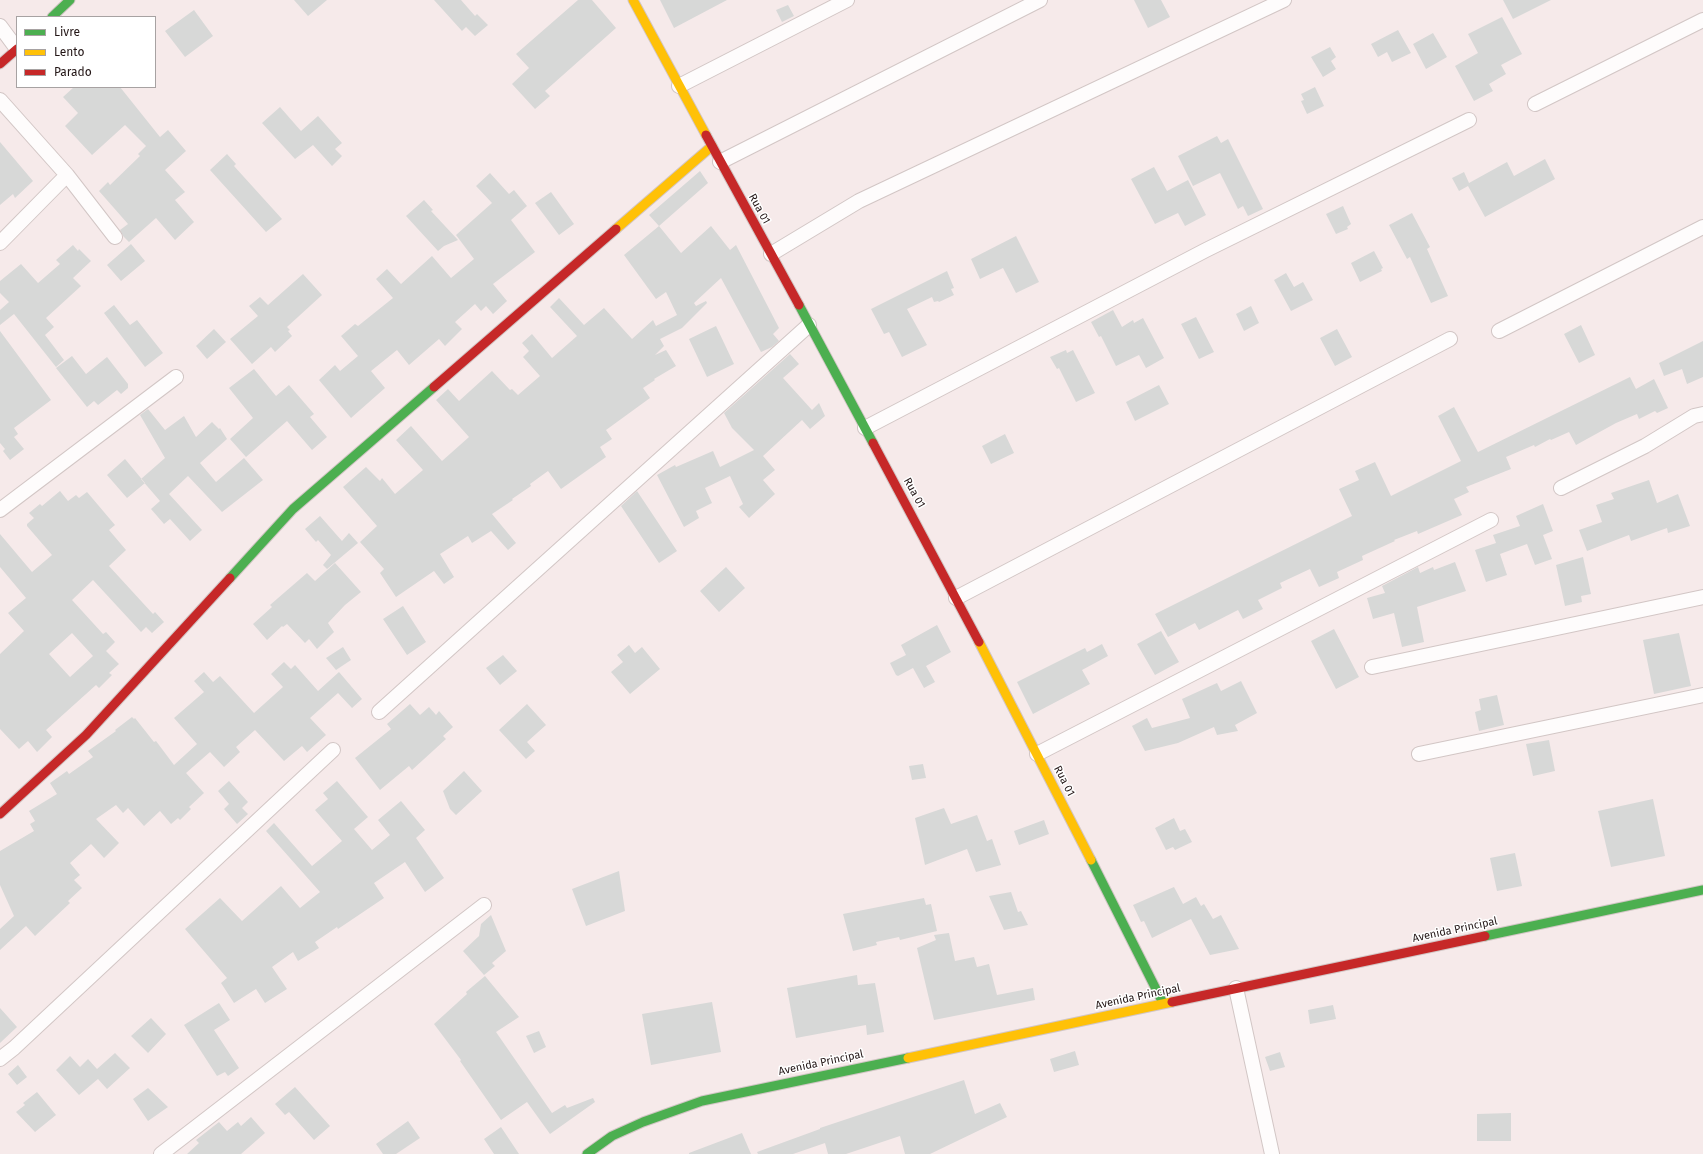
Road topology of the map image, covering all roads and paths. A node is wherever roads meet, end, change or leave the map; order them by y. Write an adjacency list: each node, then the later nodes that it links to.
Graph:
1 (70, 0): 6 (street)
2 (633, 0): 12 (street, Rua 01)
3 (847, 0): 12 (street)
4 (1040, 0): 17 (street)
5 (1284, 0): 22 (street)
6 (53, 16)
7 (1703, 20): 14 (street)
8 (0, 26): 9 (street)
9 (16, 48)
10 (16, 50): 11 (street)
11 (0, 64)
12 (679, 86): 16 (street, Rua 01)
13 (0, 100): 18 (street)
14 (1535, 104)
15 (1469, 120): 28 (street)
16 (712, 146): 17 (street, Rua 01); 40 (street)
17 (720, 162): 22 (street, Rua 01)
18 (67, 175): 20 (street); 21 (street)
19 (1703, 227): 24 (street)
20 (116, 237)
21 (0, 243)
22 (771, 254): 23 (street, Rua 01)
23 (808, 325): 28 (street, Rua 01); 36 (street)
24 (1499, 331)
25 (1450, 338): 33 (street)
26 (176, 377): 30 (street)
27 (1703, 414): 29 (street)
28 (864, 428): 33 (street, Rua 01)
29 (1561, 488)
30 (0, 510)
31 (1491, 520): 38 (street)
32 (1703, 597): 34 (street)
33 (956, 598): 38 (street, Rua 01)
34 (1372, 667)
35 (1703, 695): 39 (street)
36 (379, 712)
37 (333, 750): 45 (street)
38 (1037, 754): 44 (street, Rua 01)
39 (1420, 754)
40 (0, 814)
41 (1703, 890): 43 (street, Avenida Principal)
42 (484, 905): 46 (street)
43 (1236, 988): 44 (street, Avenida Principal); 48 (street)
44 (1163, 1004): 47 (street, Avenida Principal)
45 (0, 1059)
46 (162, 1154)
47 (587, 1154)
48 (1272, 1154)

